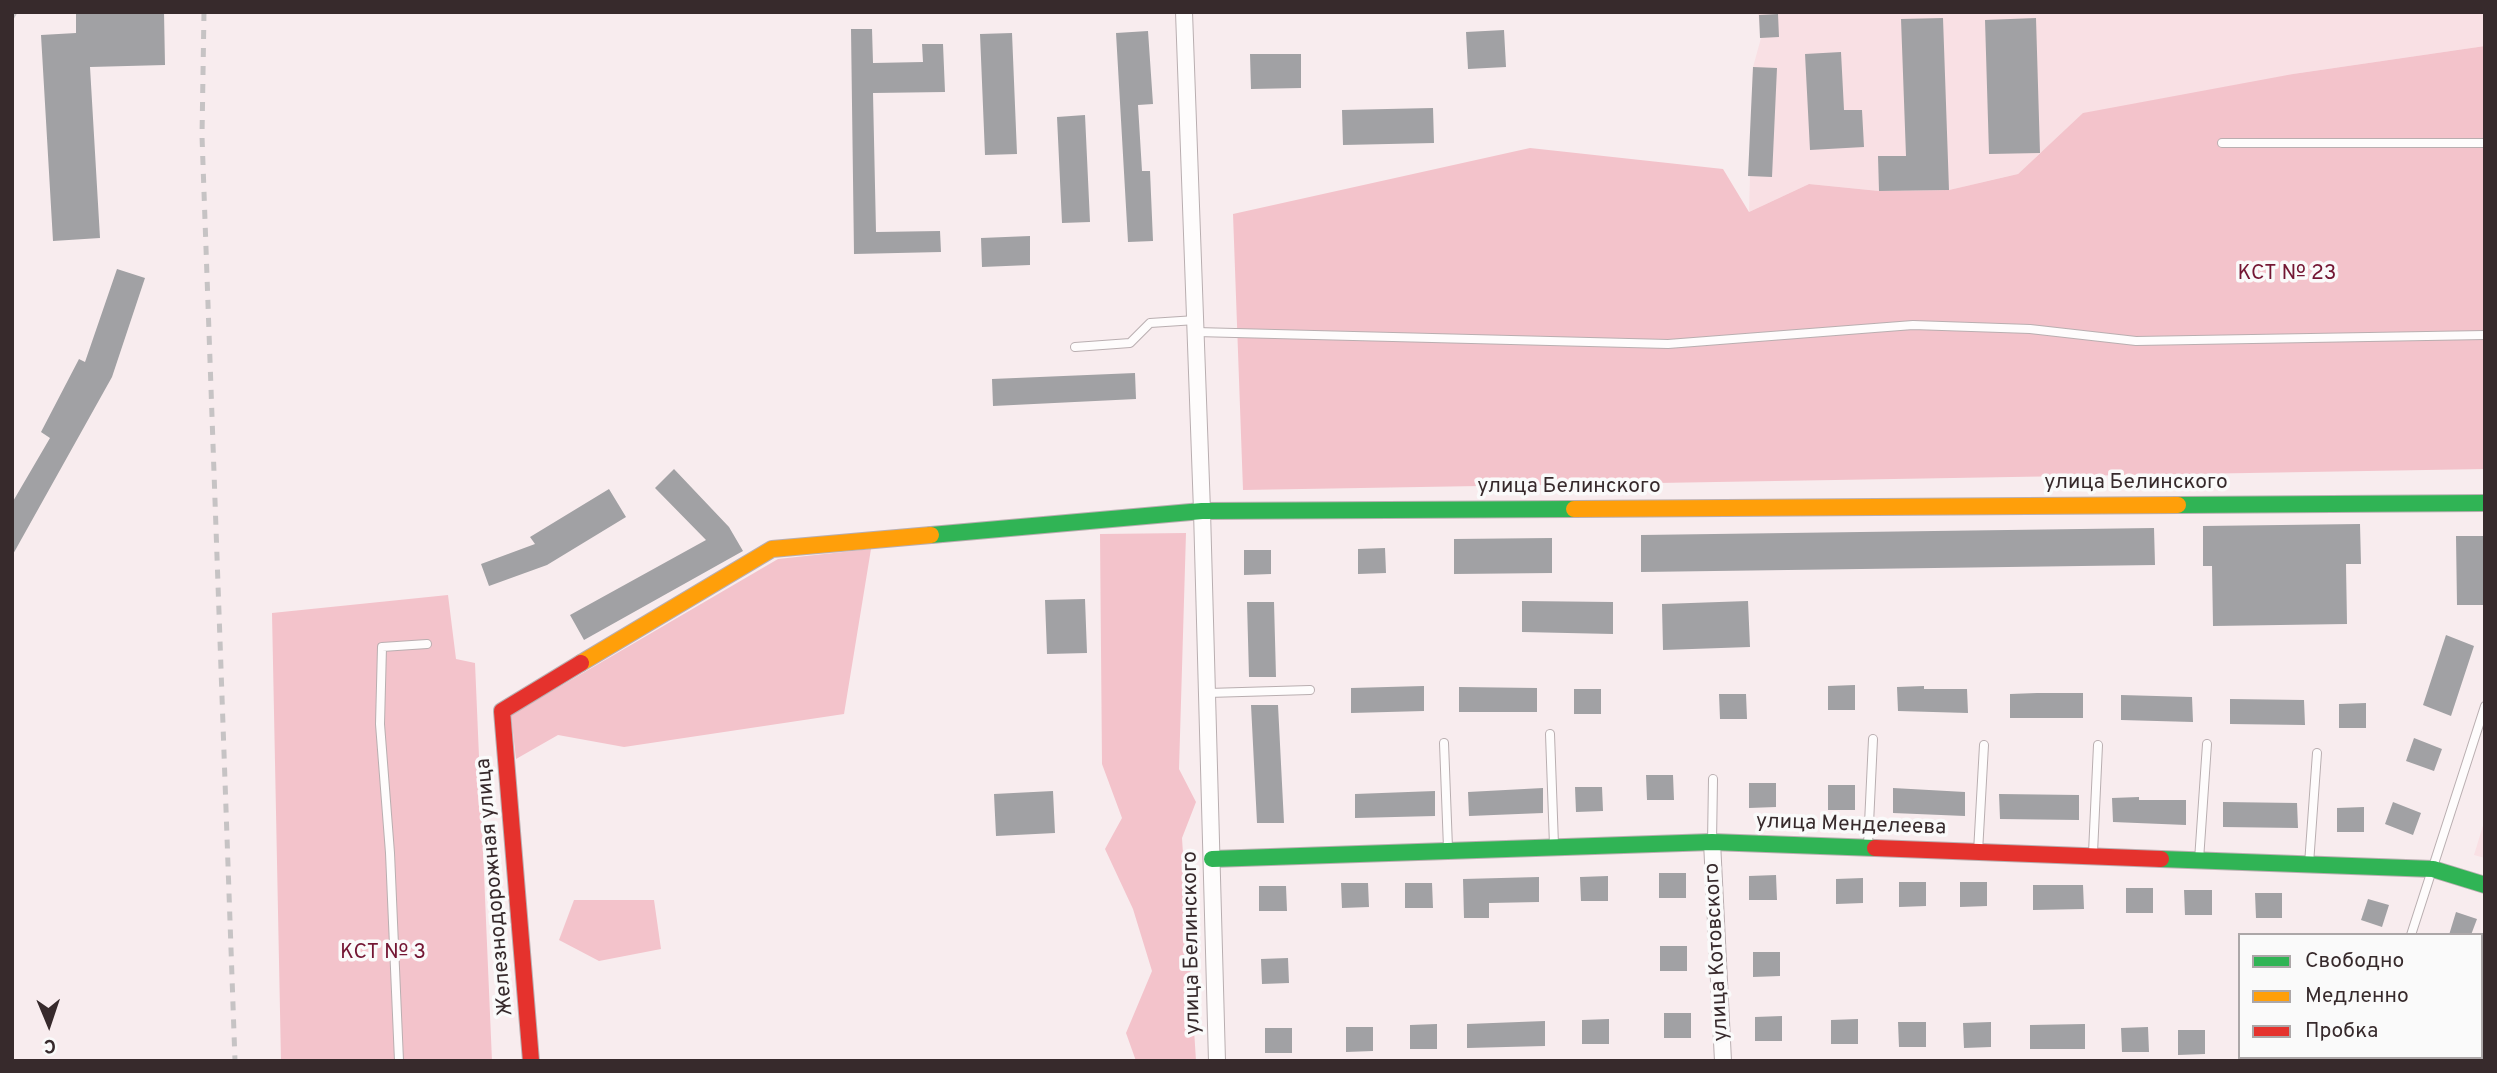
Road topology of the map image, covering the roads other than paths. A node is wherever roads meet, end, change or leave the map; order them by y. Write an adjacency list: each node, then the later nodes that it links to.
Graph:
1 (1184, 12): 4 (street)
2 (2222, 143): 3 (lane)
3 (2485, 143)
4 (1196, 326): 5 (lane); 6 (lane); 8 (street)
5 (2485, 335)
6 (1075, 347)
7 (2485, 503): 8 (street, улица Белинского)
8 (1202, 511): 11 (street, улица Белинского); 34 (street, Железнодорожная улица)
9 (427, 644): 33 (lane)
10 (1310, 690): 11 (lane)
11 (1208, 693): 27 (street, улица Белинского)
12 (2485, 706): 30 (lane)
13 (1550, 734): 22 (lane)
14 (1873, 739): 23 (lane)
15 (1444, 743): 24 (lane)
16 (2098, 744): 26 (lane)
17 (2207, 744): 28 (lane)
18 (1984, 745): 25 (lane)
19 (2317, 753): 29 (lane)
20 (1713, 779): 21 (lane)
21 (1713, 842): 22 (street, улица Менделеева); 23 (street, улица Менделеева); 36 (street, улица Котовского)
22 (1554, 848): 24 (street, улица Менделеева)
23 (1868, 848): 25 (street, улица Менделеева)
24 (1448, 851): 27 (street, улица Менделеева)
25 (1978, 852): 26 (street, улица Менделеева)
26 (2092, 856): 28 (street, улица Менделеева)
27 (1212, 859): 35 (street, улица Белинского)
28 (2199, 860): 29 (street, улица Менделеева)
29 (2309, 864): 30 (street, улица Менделеева)
30 (2433, 869): 31 (street, улица Менделеева); 32 (lane)
31 (2485, 885)
32 (2412, 933)
33 (399, 1061)
34 (531, 1061)
35 (1217, 1061)
36 (1723, 1061)

